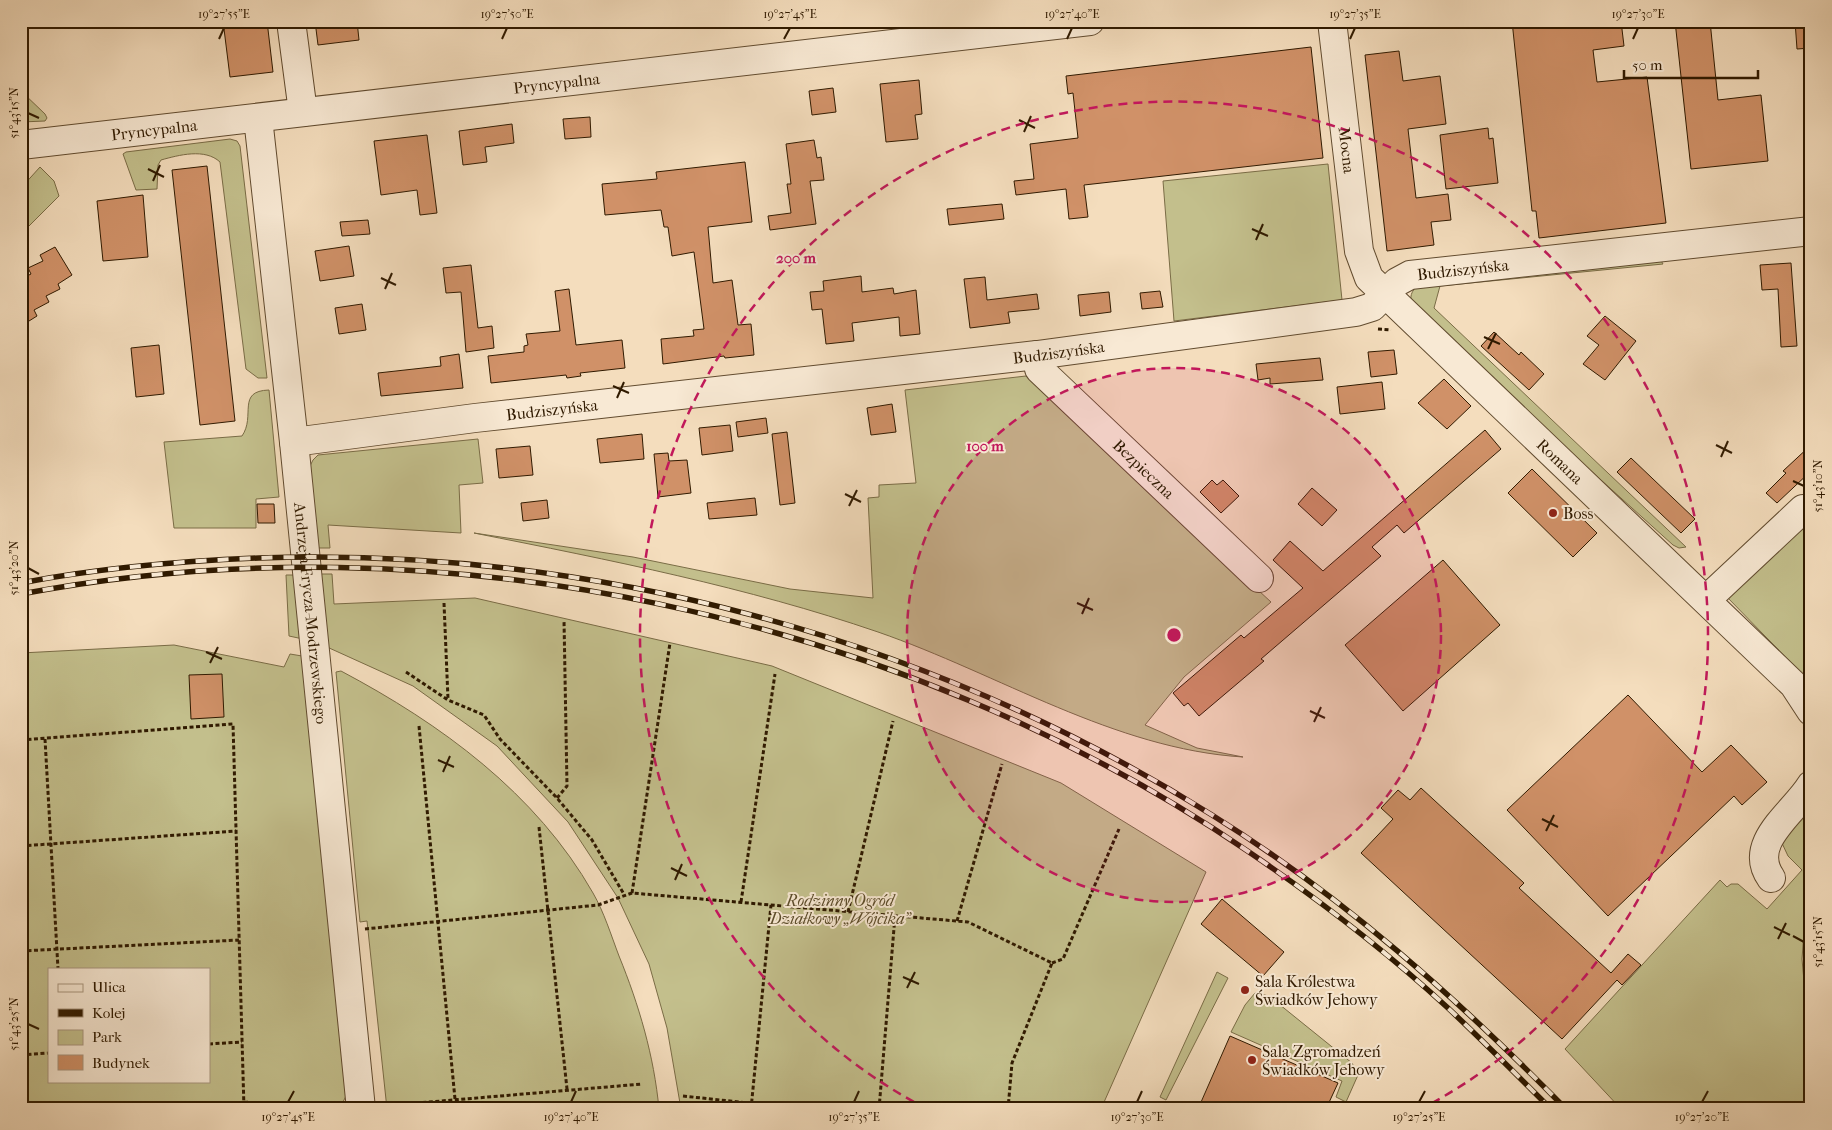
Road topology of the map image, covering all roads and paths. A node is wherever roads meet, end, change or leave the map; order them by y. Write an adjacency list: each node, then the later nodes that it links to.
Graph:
1 (291, 21): 4 (street)
2 (1090, 21): 4 (street, Pryncypalna)
3 (1332, 21): 8 (street, Mocna)
4 (303, 112): 5 (street, Pryncypalna)
5 (258, 118): 6 (street, Pryncypalna); 12 (street, Andrzeja Frycza-Modrzewskiego)
6 (21, 145)
7 (1811, 231): 8 (street, Budziszyńska)
8 (1377, 285): 11 (street, Budziszyńska); 15 (street, Romana)
9 (1368, 330): 10 (path)
10 (1397, 331)
11 (1037, 355): 12 (street, Budziszyńska); 14 (street, Bezpieczna)
12 (294, 442): 63 (street, Andrzeja Frycza-Modrzewskiego)
13 (1803, 509): 15 (street)
14 (1259, 578)
15 (1706, 600): 22 (street, Romana)
16 (444, 604): 21 (path)
17 (564, 620): 29 (path)
18 (670, 643): 37 (path)
19 (406, 672): 21 (path)
20 (775, 674): 39 (path)
21 (448, 700): 29 (path)
22 (1811, 711)
23 (893, 721): 42 (path)
24 (418, 726): 44 (path)
25 (45, 739): 26 (path); 32 (path); 33 (path)
26 (21, 740)
27 (1002, 764): 45 (path)
28 (1811, 785): 36 (street)
29 (557, 798): 38 (path)
30 (539, 828): 41 (path)
31 (1119, 829): 50 (path)
32 (236, 831): 33 (path); 47 (path)
33 (51, 844): 34 (path); 48 (path)
34 (21, 846)
35 (1811, 874): 52 (path)
36 (1770, 878)
37 (632, 893): 38 (path); 39 (path)
38 (625, 896): 41 (path)
39 (741, 902): 40 (path)
40 (771, 905): 42 (path); 61 (path)
41 (549, 910): 44 (path); 58 (path)
42 (848, 912): 43 (path)
43 (895, 916): 45 (path); 67 (path)
44 (437, 921): 46 (path); 60 (path)
45 (957, 921): 50 (path)
46 (368, 929)
47 (239, 940): 48 (path); 53 (path)
48 (57, 949): 49 (path); 51 (path)
49 (21, 951)
50 (1052, 963): 68 (path)
51 (58, 968)
52 (1811, 1004)
53 (242, 1042): 54 (path); 62 (path)
54 (210, 1044)
55 (48, 1053): 56 (path)
56 (21, 1055)
57 (642, 1084): 58 (path)
58 (567, 1090): 60 (path)
59 (683, 1096): 61 (path)
60 (455, 1099): 64 (path)
61 (752, 1104): 65 (path); 66 (path)
62 (244, 1109)
63 (361, 1109)
64 (394, 1109)
65 (751, 1109)
66 (804, 1109)
67 (879, 1109)
68 (1008, 1109)

